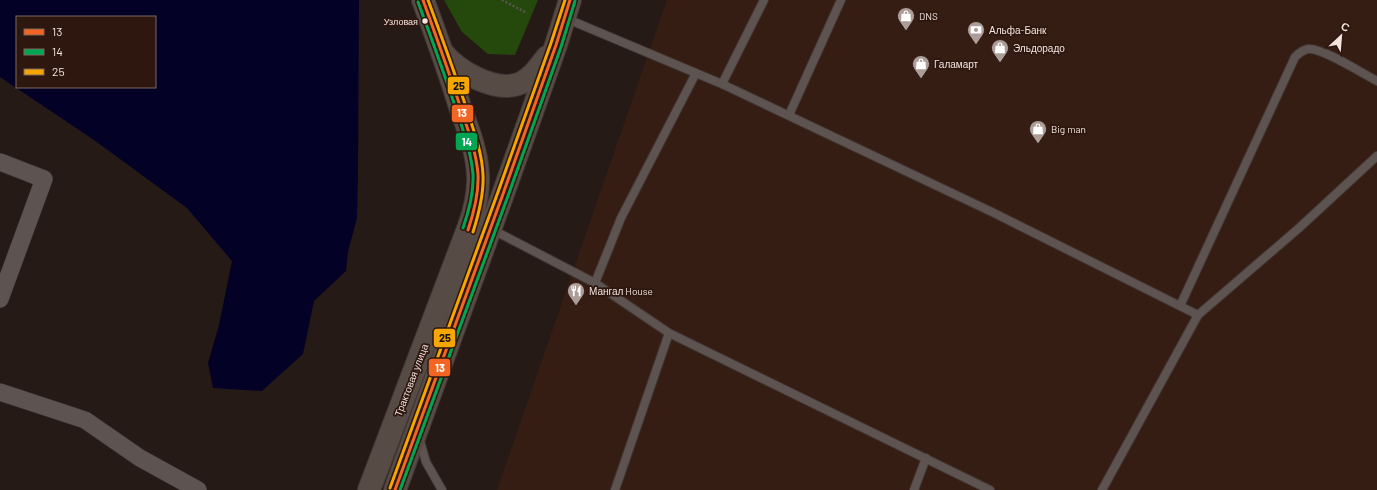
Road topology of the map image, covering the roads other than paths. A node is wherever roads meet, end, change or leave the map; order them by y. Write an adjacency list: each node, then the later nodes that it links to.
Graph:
1 (423, 0): 6 (main road)
2 (764, 0): 9 (lane)
3 (841, 0): 10 (lane)
4 (567, 9): 5 (main road, Трактовая улица); 7 (lane)
5 (556, 45): 6 (main road); 13 (main road, Трактовая улица)
6 (442, 52): 13 (main road)
7 (696, 73): 9 (lane); 14 (lane)
8 (1377, 82): 16 (lane)
9 (722, 84): 10 (lane)
10 (789, 116): 16 (lane)
11 (1377, 156): 17 (lane)
12 (0, 162): 15 (street)
13 (480, 227): 14 (lane); 20 (main road, Трактовая улица); 23 (main road, Трактовая улица)
14 (595, 283): 18 (lane)
15 (0, 299)
16 (1180, 306): 17 (lane)
17 (1198, 315): 29 (lane)
18 (669, 333): 21 (lane); 26 (lane)
19 (0, 392): 22 (street)
20 (417, 432): 24 (main road, Трактовая улица); 25 (lane)
21 (926, 458): 27 (lane); 28 (lane)
22 (198, 490)
23 (369, 490)
24 (395, 490)
25 (442, 490)
26 (615, 490)
27 (914, 490)
28 (990, 490)
29 (1102, 490)

